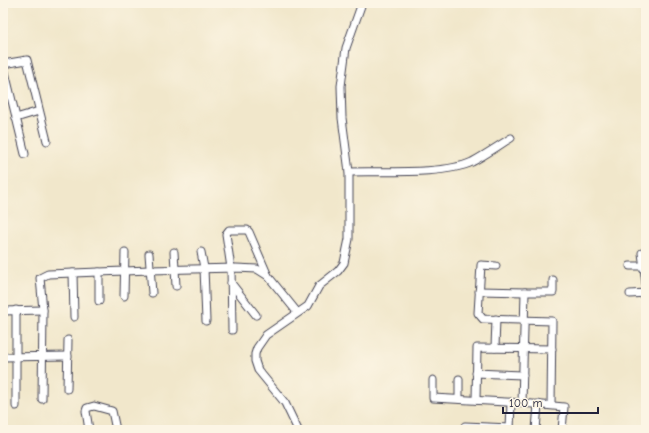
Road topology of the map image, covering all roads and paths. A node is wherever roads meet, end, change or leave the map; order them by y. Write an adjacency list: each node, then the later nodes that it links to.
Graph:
1 (362, 3): 7 (street)
2 (40, 111): 3 (street); 3 (street); 5 (street)
3 (16, 118): 6 (street)
4 (511, 138): 7 (street)
5 (47, 141)
6 (25, 154)
7 (349, 172): 38 (street)
8 (125, 252): 19 (street)
9 (174, 252): 18 (street)
10 (201, 252): 16 (street)
11 (642, 253): 15 (street)
12 (149, 254): 20 (street)
13 (496, 266): 28 (street)
14 (630, 266): 15 (street)
15 (644, 266): 26 (street)
16 (204, 268): 17 (street); 18 (street); 43 (street)
17 (231, 268): 23 (street); 23 (street); 25 (street)
18 (176, 269): 20 (street); 27 (street)
19 (125, 270): 20 (street); 21 (street); 33 (street)
20 (150, 270): 30 (street)
21 (99, 272): 22 (street); 34 (street)
22 (73, 273): 36 (street); 40 (street)
23 (268, 276): 38 (street)
24 (553, 280): 29 (street)
25 (231, 283): 39 (street); 44 (street)
26 (646, 284)
27 (176, 286)
28 (479, 291): 29 (street); 41 (street)
29 (525, 292): 42 (street)
30 (152, 293)
31 (646, 293): 32 (street)
32 (630, 294)
33 (124, 296)
34 (99, 301)
35 (16, 310): 36 (street); 37 (street); 52 (street)
36 (43, 310): 50 (street)
37 (3, 311)
38 (297, 312): 70 (street)
39 (256, 315)
40 (74, 317)
41 (496, 319): 42 (street); 46 (street)
42 (524, 320): 47 (street); 48 (street)
43 (206, 321)
44 (232, 330)
45 (68, 340): 51 (street)
46 (495, 348): 47 (street); 53 (street)
47 (524, 349): 48 (street); 54 (street)
48 (552, 349): 64 (street)
49 (3, 356): 52 (street)
50 (42, 356): 51 (street); 52 (street); 58 (street)
51 (68, 356): 57 (street)
52 (16, 357): 65 (street)
53 (476, 373): 54 (street); 60 (street)
54 (523, 375): 62 (street)
55 (459, 379): 59 (street)
56 (433, 380): 59 (street)
57 (67, 390)
58 (42, 399)
59 (459, 399): 60 (street)
60 (476, 400): 61 (street)
61 (511, 402): 62 (street); 67 (street)
62 (522, 403): 63 (street)
63 (538, 404): 64 (street); 71 (street)
64 (551, 405): 72 (street)
65 (16, 406)
66 (464, 426): 67 (street)
67 (510, 429)
68 (89, 430): 69 (street)
69 (116, 430)
70 (298, 430)
71 (536, 430)
72 (562, 430)

